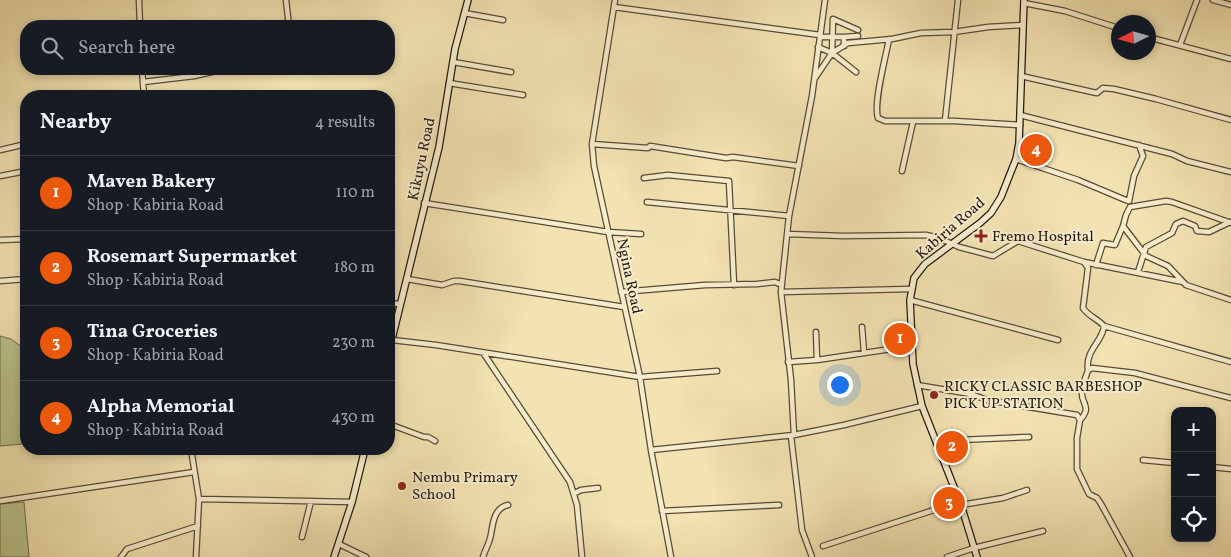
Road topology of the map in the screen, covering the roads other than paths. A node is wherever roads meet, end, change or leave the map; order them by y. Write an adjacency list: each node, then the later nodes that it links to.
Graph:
1 (140, 0): 13 (street)
2 (286, 0): 14 (street)
3 (468, 0): 12 (main road, Kikuyu Road)
4 (615, 0): 11 (street, Ngina Road)
5 (825, 0): 20 (street)
6 (958, 0): 19 (street)
7 (1197, 0): 26 (street)
8 (1213, 0): 10 (street)
9 (1024, 1): 16 (main road, Kabiria Road); 17 (street)
10 (1231, 5)
11 (614, 7): 20 (street); 47 (street, Ngina Road)
12 (464, 13): 15 (street); 31 (main road, Kikuyu Road)
13 (140, 20)
14 (288, 20)
15 (503, 20)
16 (1023, 25): 19 (street); 36 (main road, Kabiria Road)
17 (1111, 26)
18 (858, 30): 22 (street)
19 (954, 32): 24 (street); 44 (street)
20 (820, 36): 22 (street); 28 (street)
21 (858, 36): 23 (street)
22 (833, 37): 23 (street); 29 (street)
23 (844, 37): 27 (street)
24 (889, 39): 27 (street); 45 (street)
25 (1156, 39): 26 (street)
26 (1180, 45): 30 (street)
27 (844, 46): 29 (street)
28 (818, 47): 29 (street); 37 (street)
29 (832, 53): 33 (street); 37 (street)
30 (1231, 59)
31 (453, 62): 32 (street); 39 (main road, Kikuyu Road)
32 (511, 72)
33 (856, 72)
34 (142, 75): 38 (street)
35 (198, 75): 38 (street)
36 (1021, 76): 42 (main road, Kabiria Road); 43 (street)
37 (814, 79): 52 (street)
38 (143, 82): 40 (street)
39 (450, 83): 41 (street); 60 (main road, Kikuyu Road)
40 (144, 90)
41 (522, 95)
42 (1020, 115): 46 (main road, Kabiria Road); 49 (street)
43 (1231, 120)
44 (945, 121): 45 (street); 46 (street)
45 (913, 122): 53 (street)
46 (1020, 125): 51 (main road, Kabiria Road)
47 (592, 144): 52 (street); 66 (street, Ngina Road)
48 (20, 145): 50 (street)
49 (1139, 145): 55 (street); 58 (street)
50 (0, 150)
51 (1016, 159): 58 (street); 71 (main road, Kabiria Road)
52 (799, 166): 63 (street)
53 (902, 171)
54 (20, 172): 56 (street)
55 (1231, 172)
56 (0, 176)
57 (644, 178): 62 (street)
58 (1128, 201): 61 (street)
59 (646, 202): 62 (street)
60 (424, 203): 66 (street); 77 (main road, Kikuyu Road)
61 (1132, 207): 64 (street); 65 (street)
62 (730, 210): 63 (street); 80 (street)
63 (789, 216): 68 (street)
64 (1231, 222): 72 (street)
65 (1123, 226): 72 (street); 74 (street)
66 (608, 232): 67 (street); 83 (street, Ngina Road)
67 (641, 234)
68 (787, 234): 71 (street); 81 (street)
69 (20, 239): 70 (street)
70 (0, 240)
71 (951, 244): 73 (street); 82 (main road, Kabiria Road)
72 (1144, 253): 75 (street); 79 (street)
73 (1084, 262): 74 (street); 92 (street)
74 (1096, 264): 75 (street)
75 (1138, 272): 79 (street)
76 (20, 279): 78 (street)
77 (407, 279): 88 (main road, Kikuyu Road); 89 (street)
78 (0, 281)
79 (1184, 283): 86 (street)
80 (734, 285): 81 (street); 83 (street)
81 (782, 285): 84 (street)
82 (911, 289): 84 (street); 85 (main road, Kabiria Road)
83 (620, 292): 89 (street, Ngina Road)
84 (781, 292): 100 (street)
85 (910, 300): 95 (street); 96 (main road, Kabiria Road)
86 (1231, 300)
87 (395, 304): 88 (street)
88 (400, 304): 90 (main road, Kikuyu Road)
89 (624, 307): 104 (street, Ngina Road)
90 (395, 326)
91 (862, 326): 97 (street)
92 (1104, 326): 101 (street); 102 (street)
93 (816, 332): 99 (street)
94 (395, 340): 98 (street)
95 (1058, 340)
96 (912, 346): 97 (street); 105 (main road, Kabiria Road)
97 (864, 353): 99 (street)
98 (484, 354): 104 (street); 124 (street)
99 (817, 360): 100 (street)
100 (788, 362): 110 (street)
101 (1231, 362)
102 (1088, 370): 106 (street); 108 (street)
103 (717, 371): 104 (street)
104 (640, 377): 114 (street, Ngina Road)
105 (917, 385): 107 (main road, Kabiria Road); 108 (street)
106 (1231, 398)
107 (922, 406): 110 (street); 113 (main road, Kabiria Road)
108 (1080, 420): 149 (street)
109 (395, 426): 112 (street)
110 (792, 436): 114 (street); 146 (street)
111 (1029, 437): 113 (street)
112 (435, 441)
113 (936, 441): 131 (main road, Kabiria Road)
114 (651, 450): 132 (street, Ngina Road)
115 (192, 455): 121 (street)
116 (364, 455): 128 (main road)
117 (1143, 460): 118 (street)
118 (1171, 463)
119 (1216, 467): 120 (street)
120 (1231, 469)
121 (194, 472): 125 (street); 126 (street)
122 (598, 488): 124 (street)
123 (1027, 490): 131 (street)
124 (574, 493): 144 (street)
125 (199, 499): 127 (street); 133 (street)
126 (0, 501)
127 (311, 501): 128 (street); 135 (street)
128 (352, 502): 136 (main road)
129 (508, 505): 143 (street)
130 (780, 505): 132 (street)
131 (961, 505): 137 (street); 138 (main road, Kabiria Road)
132 (662, 511): 145 (street, Ngina Road)
133 (198, 526): 139 (street); 140 (street)
134 (1043, 530): 138 (street)
135 (302, 537)
136 (339, 544): 141 (main road); 142 (street)
137 (823, 546)
138 (974, 548): 147 (street); 148 (main road, Kabiria Road)
139 (121, 557)
140 (196, 557)
141 (334, 557)
142 (366, 557)
143 (482, 557)
144 (582, 557)
145 (671, 557)
146 (812, 557)
147 (947, 557)
148 (977, 557)
149 (1130, 557)

